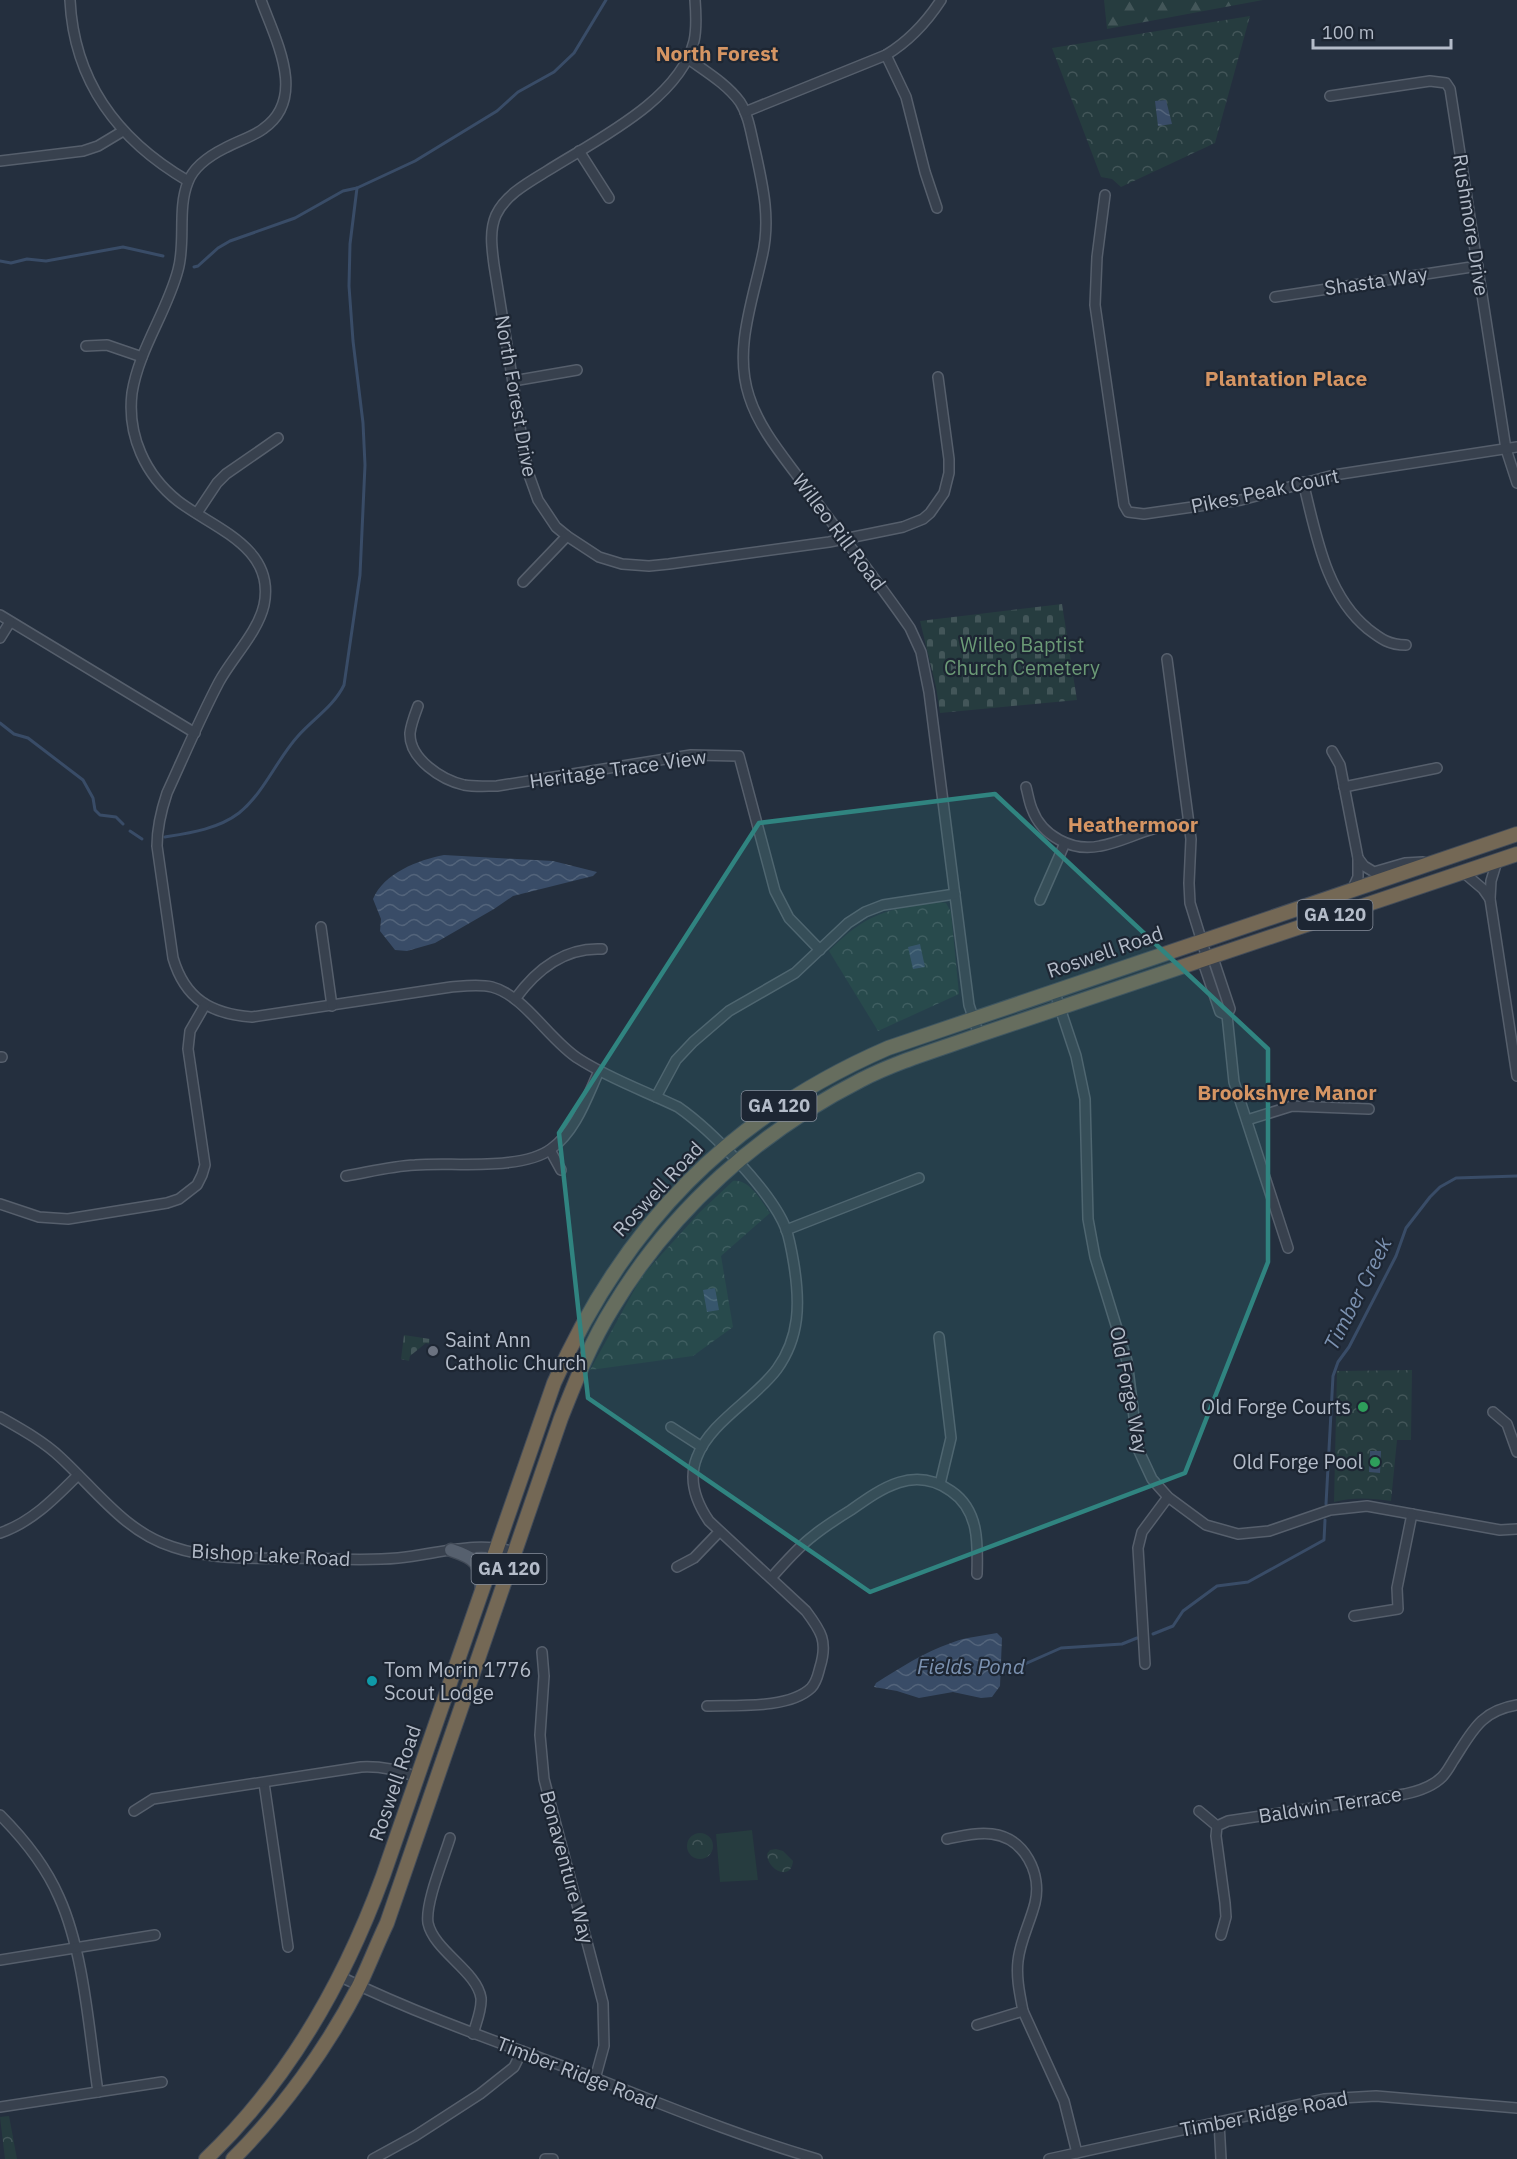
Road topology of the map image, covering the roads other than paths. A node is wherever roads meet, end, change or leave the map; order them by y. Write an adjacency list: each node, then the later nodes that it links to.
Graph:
1 (70, 0): 9 (street)
2 (261, 0): 12 (street)
3 (695, 0): 6 (street, North Forest Drive)
4 (941, 0): 5 (street)
5 (886, 55): 8 (street); 15 (street)
6 (687, 58): 8 (street, Willeo Rill Road); 10 (street, North Forest Drive)
7 (1330, 96): 16 (street, Rushmore Drive)
8 (745, 112): 30 (street, Willeo Rill Road)
9 (123, 131): 11 (street); 12 (street)
10 (579, 151): 14 (street); 22 (street, North Forest Drive)
11 (0, 161)
12 (188, 181): 19 (street)
13 (1105, 195): 26 (street, Pikes Peak Court)
14 (609, 198)
15 (937, 208)
16 (1478, 266): 17 (street, Shasta Way); 25 (street, Rushmore Drive)
17 (1275, 297)
18 (86, 346): 19 (street)
19 (142, 357): 28 (street)
20 (577, 370): 22 (street)
21 (938, 376): 30 (street, North Forest Drive)
22 (513, 381): 29 (street, North Forest Drive)
23 (278, 438): 28 (street)
24 (1517, 447): 25 (street, Pikes Peak Court)
25 (1506, 449): 26 (street, Pikes Peak Court); 27 (street, Rushmore Drive)
26 (1303, 482): 35 (street)
27 (1517, 483)
28 (197, 513): 38 (street)
29 (567, 536): 30 (street, North Forest Drive); 31 (street)
30 (843, 540): 52 (street, Willeo Rill Road)
31 (523, 582)
32 (0, 615): 33 (street)
33 (10, 622): 34 (street); 38 (street)
34 (0, 638)
35 (1406, 645)
36 (1167, 659): 43 (street)
37 (418, 706): 58 (street, Heritage Trace View)
38 (195, 733): 62 (street)
39 (1332, 751): 42 (street)
40 (1437, 768): 42 (street)
41 (1026, 787): 45 (street)
42 (1344, 787): 47 (street)
43 (1189, 824): 45 (street); 56 (street)
44 (1517, 834): 48 (highway, Roswell Road / GA 120)
45 (1065, 843): 54 (street)
46 (1517, 854): 49 (highway, Roswell Road / GA 120)
47 (1358, 858): 48 (street); 51 (street)
48 (1440, 860): 51 (highway, Roswell Road / GA 120)
49 (1497, 861): 50 (highway, Roswell Road / GA 120); 53 (street)
50 (1463, 872): 53 (street); 59 (highway, Roswell Road / GA 120)
51 (1352, 890): 56 (highway, Roswell Road / GA 120)
52 (956, 894): 58 (street); 65 (street, Willeo Rill Road)
53 (1490, 899): 68 (street)
54 (1040, 900)
55 (321, 927): 63 (street)
56 (1200, 941): 59 (street); 60 (highway, Roswell Road / GA 120)
57 (602, 949): 61 (street)
58 (820, 950): 69 (street)
59 (1207, 958): 64 (highway, Roswell Road / GA 120); 71 (street)
60 (1054, 990): 64 (street, Old Forge Way); 65 (highway, Roswell Road / GA 120)
61 (515, 999): 63 (street); 67 (street)
62 (205, 1005): 63 (street); 78 (street)
63 (332, 1006)
64 (1061, 1008): 66 (highway, Roswell Road / GA 120); 89 (street, Old Forge Way)
65 (973, 1018): 66 (street, Willeo Rill Road); 72 (highway, Roswell Road / GA 120)
66 (979, 1035): 74 (highway, Roswell Road / GA 120)
67 (599, 1071): 69 (street); 73 (street)
68 (1517, 1076)
69 (656, 1096): 72 (street)
70 (1369, 1109): 71 (street)
71 (1247, 1120): 80 (street)
72 (724, 1148): 74 (street); 94 (highway, Roswell Road / GA 120)
73 (550, 1150): 75 (street); 76 (street)
74 (736, 1162): 79 (street); 96 (highway, Roswell Road / GA 120)
75 (561, 1170)
76 (346, 1176)
77 (919, 1178): 79 (street)
78 (0, 1203)
79 (786, 1230): 85 (street)
80 (1288, 1248)
81 (939, 1337): 88 (street)
82 (1493, 1412): 86 (street)
83 (0, 1417): 87 (street, Bishop Lake Road)
84 (671, 1427): 85 (street)
85 (702, 1447): 92 (street)
86 (1517, 1452)
87 (78, 1475): 93 (street); 95 (street, Bishop Lake Road)
88 (940, 1484): 98 (street); 99 (street)
89 (1168, 1497): 90 (street, Old Forge Way); 103 (street)
90 (1412, 1514): 91 (street, Old Forge Way); 101 (street)
91 (1517, 1529)
92 (719, 1532): 97 (street); 99 (street)
93 (0, 1533)
94 (498, 1546): 95 (street, Bishop Lake Road); 96 (street, Bishop Lake Road); 100 (highway, Roswell Road / GA 120)
95 (451, 1550): 100 (main road)
96 (515, 1552): 120 (highway, Roswell Road / GA 120)
97 (678, 1567)
98 (977, 1574)
99 (771, 1578): 105 (street)
100 (482, 1592): 106 (highway, Roswell Road / GA 120)
101 (1354, 1616)
102 (542, 1652): 125 (street, Bonaventure Way)
103 (1146, 1664)
104 (1517, 1705): 111 (street, Baldwin Terrace)
105 (707, 1706)
106 (417, 1777): 107 (street); 119 (highway, Roswell Road / GA 120)
107 (264, 1783): 108 (street); 116 (street)
108 (134, 1811)
109 (1199, 1811): 111 (street)
110 (0, 1815): 117 (street)
111 (1217, 1826): 115 (street)
112 (450, 1838): 123 (street)
113 (947, 1839): 121 (street)
114 (155, 1935): 117 (street)
115 (1221, 1935)
116 (288, 1947)
117 (76, 1948): 118 (street); 127 (street)
118 (0, 1960)
119 (341, 1977): 120 (street, Timber Ridge Road); 133 (highway, Roswell Road / GA 120)
120 (359, 1985): 123 (street, Timber Ridge Road); 134 (highway, Roswell Road / GA 120)
121 (1023, 2011): 122 (street); 131 (street)
122 (977, 2025)
123 (473, 2034): 124 (street, Timber Ridge Road)
124 (522, 2051): 125 (street, Timber Ridge Road); 132 (street)
125 (595, 2079): 137 (street, Timber Ridge Road)
126 (162, 2082): 127 (street)
127 (99, 2092): 128 (street)
128 (0, 2107)
129 (1517, 2108): 130 (street, Timber Ridge Road)
130 (1219, 2122): 131 (street, Timber Ridge Road); 139 (street)
131 (1077, 2153): 138 (street, Timber Ridge Road)
132 (376, 2158)
133 (206, 2159)
134 (233, 2159)
135 (545, 2159): 136 (street)
136 (553, 2159)
137 (817, 2159)
138 (1049, 2159)
139 (1221, 2159)

